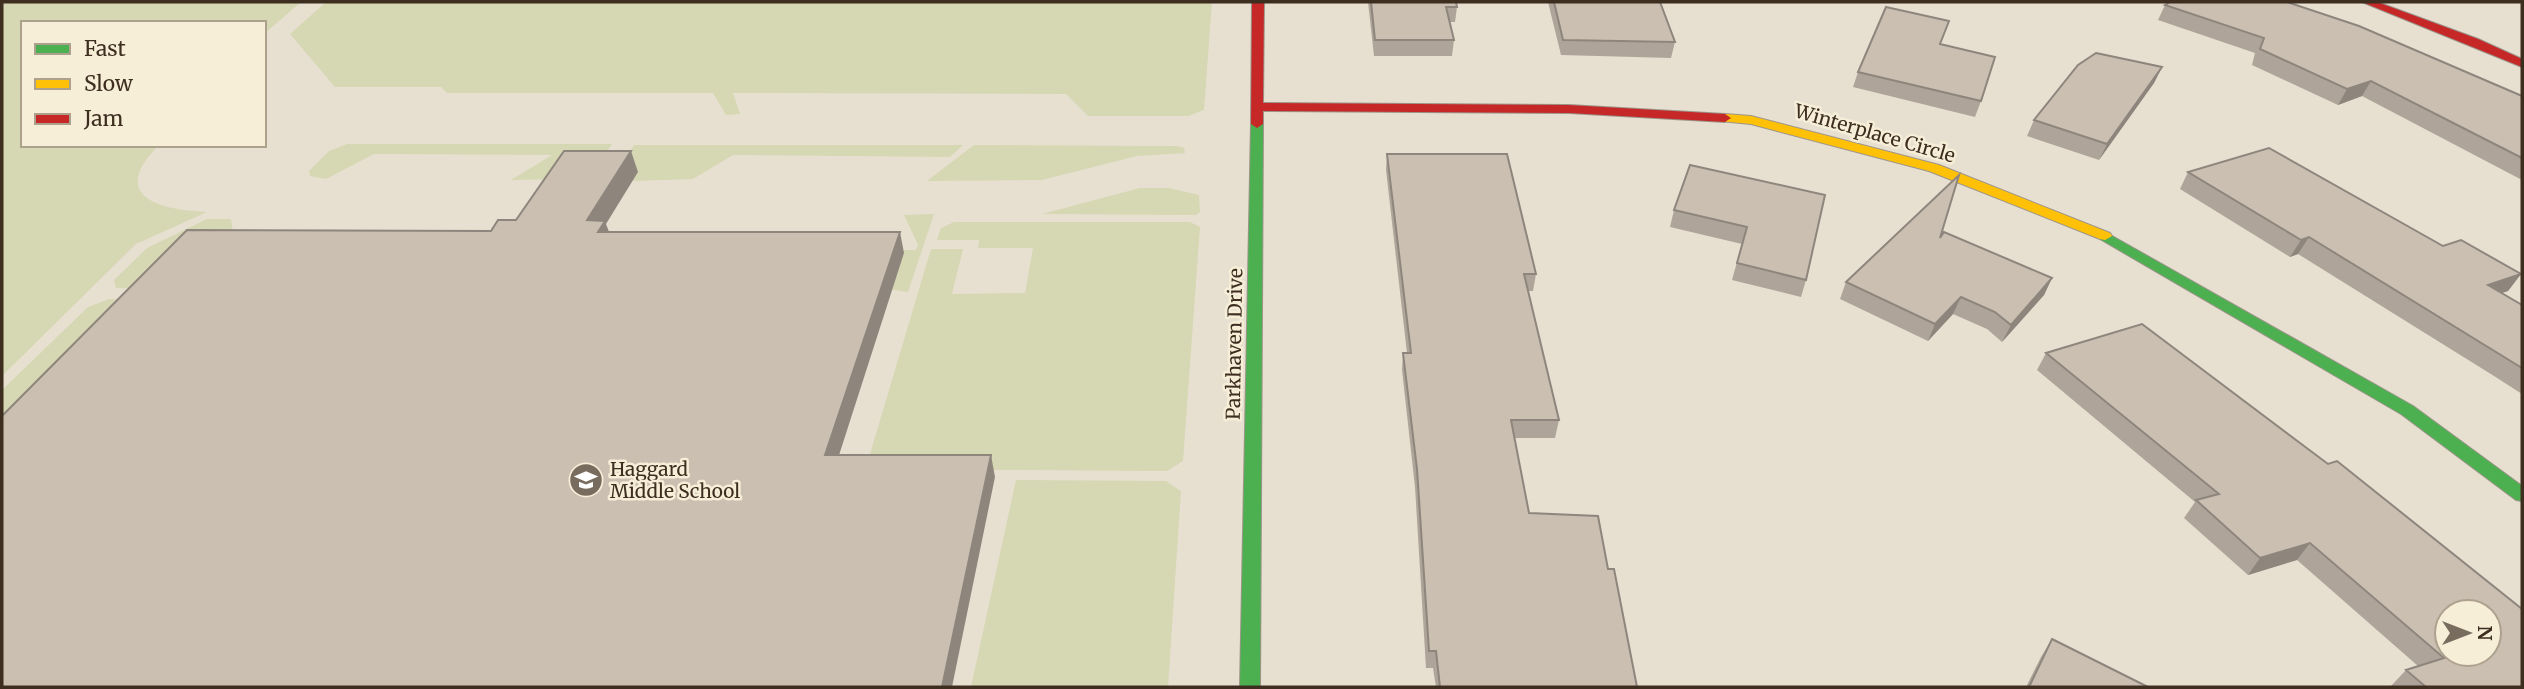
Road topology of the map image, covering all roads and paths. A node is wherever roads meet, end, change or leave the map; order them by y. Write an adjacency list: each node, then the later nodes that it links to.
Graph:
1 (1258, 2): 4 (street, Parkhaven Drive)
2 (2367, 2): 3 (street)
3 (2522, 63)
4 (1257, 107): 5 (street, Winterplace Circle); 6 (street, Parkhaven Drive)
5 (2522, 495)
6 (1250, 687)

